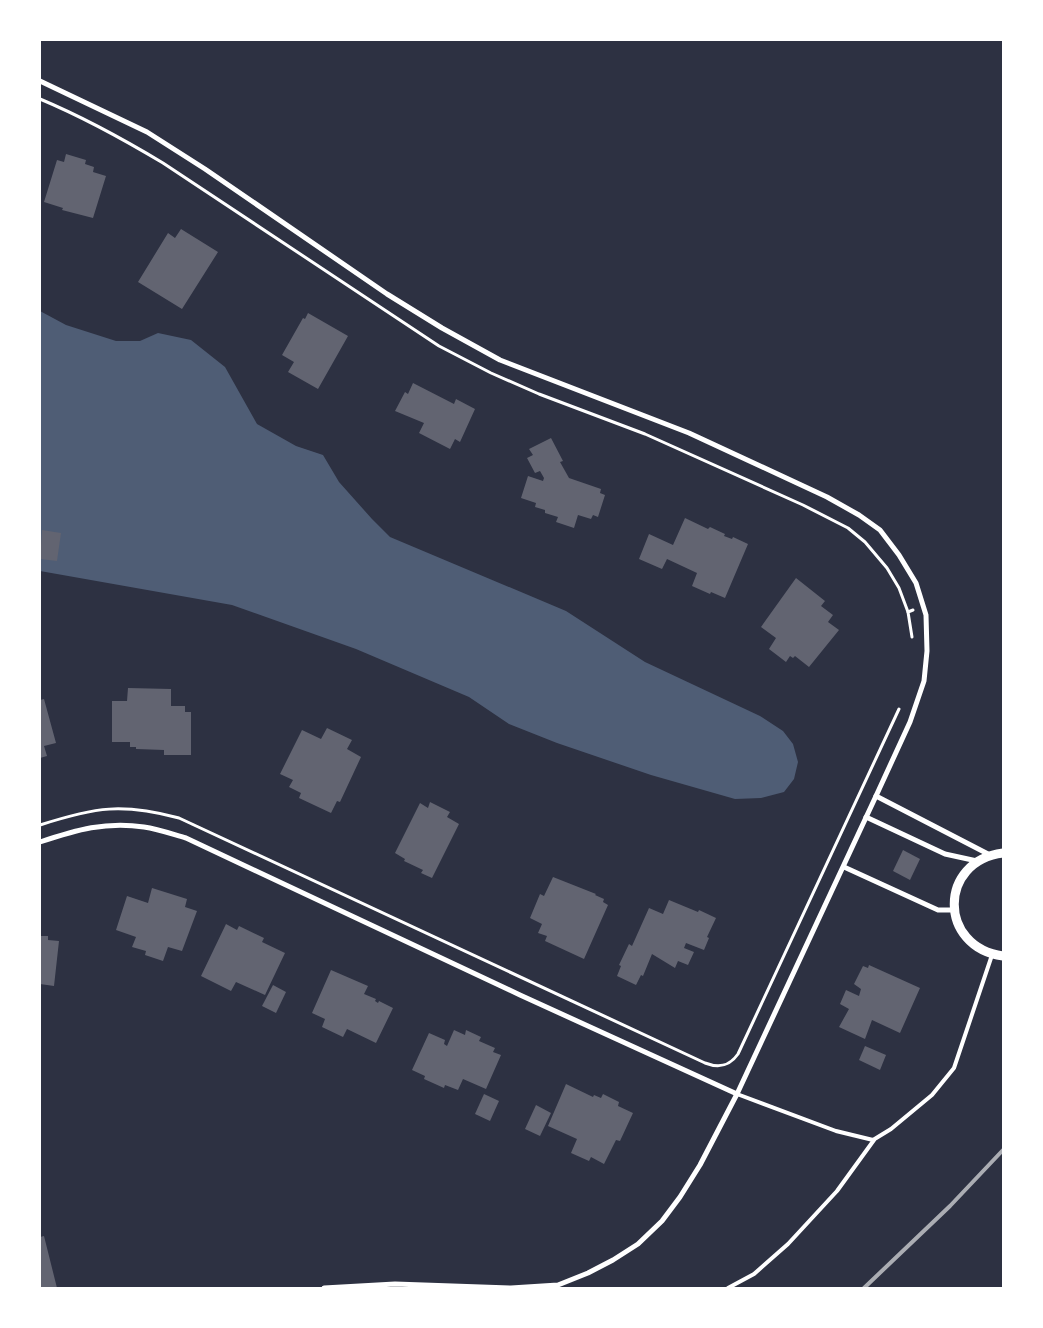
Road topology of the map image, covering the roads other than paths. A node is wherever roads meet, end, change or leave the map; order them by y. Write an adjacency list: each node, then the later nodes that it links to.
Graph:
1 (40, 81): 2 (street)
2 (876, 796): 3 (street); 6 (street)
3 (866, 817): 7 (street); 8 (street)
4 (40, 842): 12 (street)
5 (1003, 852): 6 (street)
6 (990, 855): 7 (street)
7 (977, 861): 9 (street)
8 (844, 867): 9 (street); 12 (street)
9 (954, 910): 10 (street)
10 (992, 955): 11 (street); 13 (lane)
11 (1003, 956)
12 (737, 1094): 13 (lane); 14 (street)
13 (874, 1140): 16 (lane)
14 (557, 1287): 15 (street)
15 (324, 1288)
16 (728, 1288)

